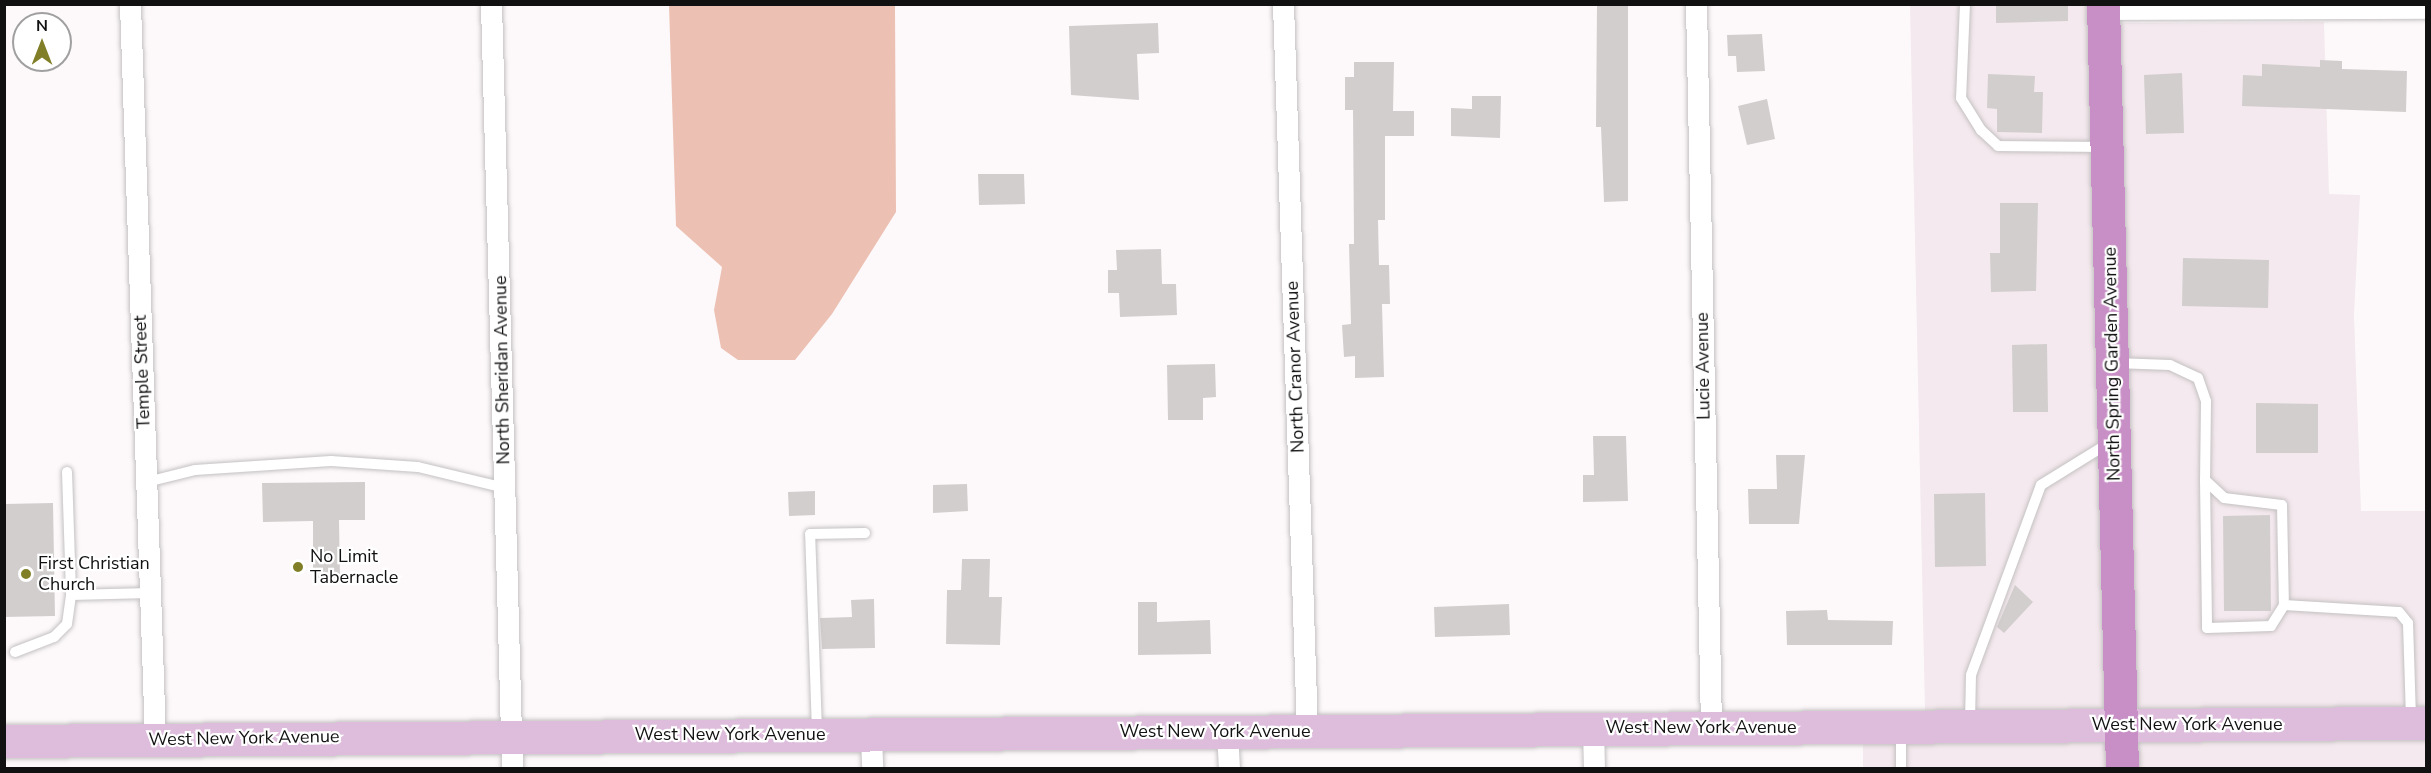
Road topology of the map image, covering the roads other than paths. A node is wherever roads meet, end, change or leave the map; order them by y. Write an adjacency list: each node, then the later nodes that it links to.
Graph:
1 (130, 4): 13 (street, Temple Street)
2 (491, 4): 14 (street, North Sheridan Avenue)
3 (1283, 4): 26 (street, North Cranor Avenue)
4 (1696, 4): 24 (street, Lucie Avenue)
5 (1965, 4): 8 (lane)
6 (2103, 7): 7 (street); 8 (highway, North Spring Garden Avenue)
7 (2427, 8)
8 (2107, 147): 9 (highway, North Spring Garden Avenue)
9 (2112, 362): 10 (highway, North Spring Garden Avenue); 12 (lane)
10 (2114, 440): 21 (highway, North Spring Garden Avenue); 22 (lane)
11 (67, 471): 17 (lane)
12 (2205, 480): 18 (lane); 18 (lane)
13 (147, 482): 14 (lane); 16 (street, Temple Street)
14 (504, 488): 30 (street, North Sheridan Avenue)
15 (865, 533): 28 (lane)
16 (150, 593): 17 (lane); 31 (street, Temple Street)
17 (71, 596): 19 (lane)
18 (2284, 605): 20 (lane)
19 (15, 652)
20 (2419, 723): 21 (main road, West New York Avenue)
21 (2121, 724): 22 (main road, West New York Avenue); 38 (highway, North Spring Garden Avenue)
22 (1970, 725): 23 (main road, West New York Avenue)
23 (1901, 726): 24 (main road, West New York Avenue); 37 (lane)
24 (1711, 727): 25 (main road, West New York Avenue)
25 (1593, 728): 26 (main road, West New York Avenue); 36 (street)
26 (1307, 730): 27 (main road, West New York Avenue)
27 (1227, 731): 29 (main road, West New York Avenue); 35 (street)
28 (818, 734): 29 (main road, West New York Avenue); 30 (main road, West New York Avenue)
29 (871, 734): 34 (street)
30 (511, 736): 31 (main road, West New York Avenue); 33 (street, North Sheridan Avenue)
31 (155, 739): 32 (main road, West New York Avenue)
32 (4, 741)
33 (512, 768)
34 (872, 768)
35 (1228, 768)
36 (1594, 768)
37 (1901, 768)
38 (2122, 768)

